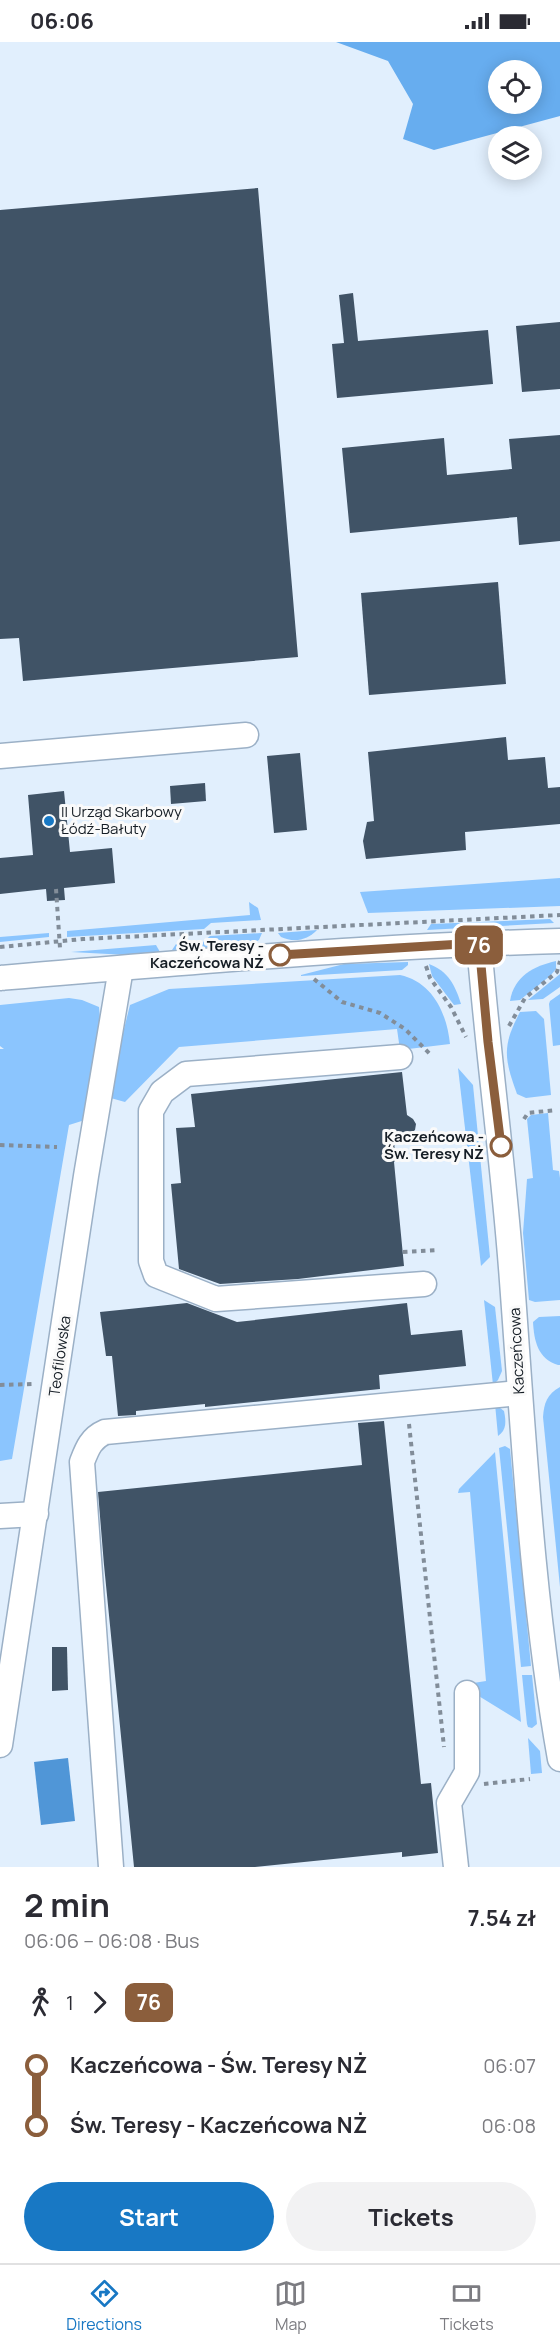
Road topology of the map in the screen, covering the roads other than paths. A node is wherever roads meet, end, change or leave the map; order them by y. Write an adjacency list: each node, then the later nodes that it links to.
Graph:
1 (246, 735): 2 (street)
2 (0, 756)
3 (560, 940): 4 (street)
4 (479, 943): 5 (street); 9 (street, Kaczeńcowa)
5 (121, 968): 6 (street); 10 (street, Teofilowska)
6 (0, 978)
7 (400, 1057): 8 (street)
8 (423, 1284)
9 (519, 1393): 14 (street, Kaczeńcowa); 15 (street)
10 (36, 1515): 11 (street); 13 (street, Teofilowska)
11 (0, 1516)
12 (467, 1693): 16 (street)
13 (0, 1745)
14 (560, 1759)
15 (111, 1867)
16 (456, 1867)

